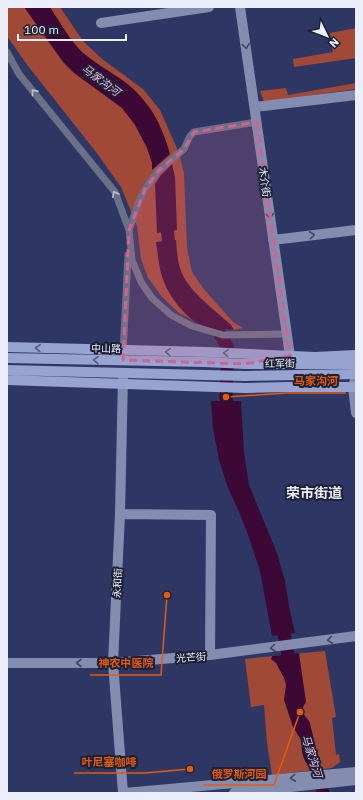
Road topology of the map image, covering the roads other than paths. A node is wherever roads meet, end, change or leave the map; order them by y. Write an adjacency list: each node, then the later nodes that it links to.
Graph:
1 (208, 7): 3 (street)
2 (240, 7): 6 (street, 木介街, one-way to 6)
3 (101, 23)
4 (7, 52): 8 (street, one-way to 4)
5 (356, 95): 6 (street)
6 (254, 107): 7 (street, 木介街)
7 (257, 122): 8 (street); 10 (street, 木介街, one-way to 10)
8 (129, 230): 11 (street); 13 (street)
9 (356, 230): 10 (street, one-way to 9)
10 (273, 240): 11 (street, 木介街)
11 (286, 334): 15 (street, 木介街)
12 (7, 347): 13 (main road, one-way to 12)
13 (123, 355): 16 (main road, 中山路, one-way to 16); 17 (main road, one-way to 13)
14 (356, 355): 15 (main road, 红军街)
15 (290, 356): 17 (main road, 红军街)
16 (7, 358)
17 (246, 359): 18 (main road, 红军街)
18 (356, 364)
19 (7, 370): 20 (main road)
20 (123, 374): 22 (main road, 红军街); 24 (street, 永和街)
21 (356, 375): 22 (main road, 红军街); 26 (street)
22 (245, 376): 25 (main road)
23 (7, 380): 24 (main road)
24 (123, 384): 25 (main road); 28 (street, 永和街)
25 (287, 387): 26 (main road)
26 (354, 387): 27 (street)
27 (356, 413)
28 (120, 514): 30 (street); 32 (street, 永和街)
29 (356, 636): 30 (street, 光芒街, one-way to 30)
30 (210, 655): 32 (street, 光芒街)
31 (7, 663): 32 (street, 光芒街, one-way to 31)
32 (112, 663): 37 (street, 永和街)
33 (356, 772): 34 (street)
34 (340, 777): 35 (street); 36 (street)
35 (356, 780)
36 (275, 784): 37 (street); 38 (street)
37 (124, 793)
38 (234, 793)

